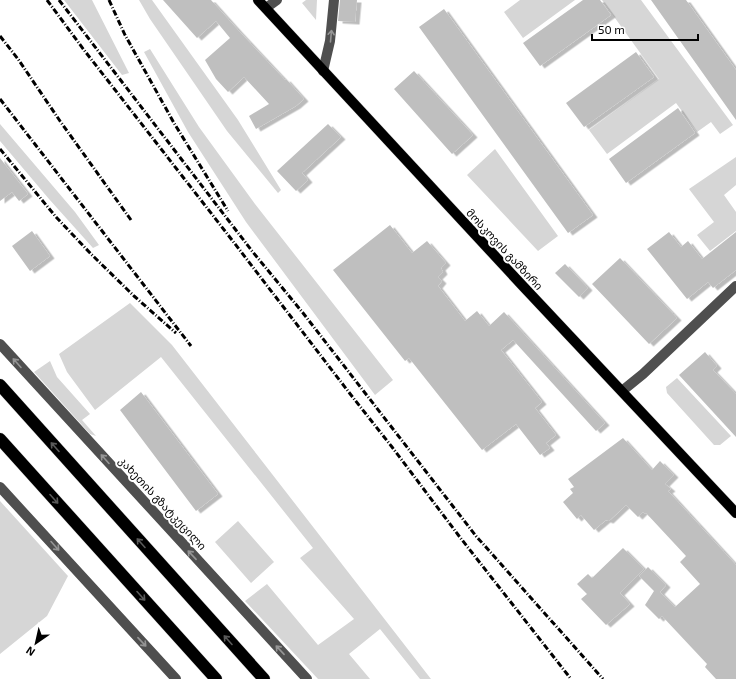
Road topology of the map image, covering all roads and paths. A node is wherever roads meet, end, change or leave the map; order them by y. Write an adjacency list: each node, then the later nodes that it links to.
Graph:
1 (258, 0): 4 (main road, მოსკოვის გამზირი)
2 (277, 0): 4 (street)
3 (334, 0): 5 (street, one-way to 3)
4 (266, 8): 5 (main road, მოსკოვის გამზირი)
5 (323, 71): 9 (main road, მოსკოვის გამზირი)
6 (736, 286): 9 (street)
7 (0, 344): 16 (street, კახეთის გზატკეცილი, one-way to 7)
8 (0, 385): 15 (highway, one-way to 8)
9 (622, 392): 12 (main road, მოსკოვის გამზირი)
10 (0, 439): 14 (highway, one-way to 14)
11 (0, 487): 13 (street, one-way to 13)
12 (736, 513)
13 (176, 679)
14 (216, 679)
15 (264, 679)
16 (307, 679)

